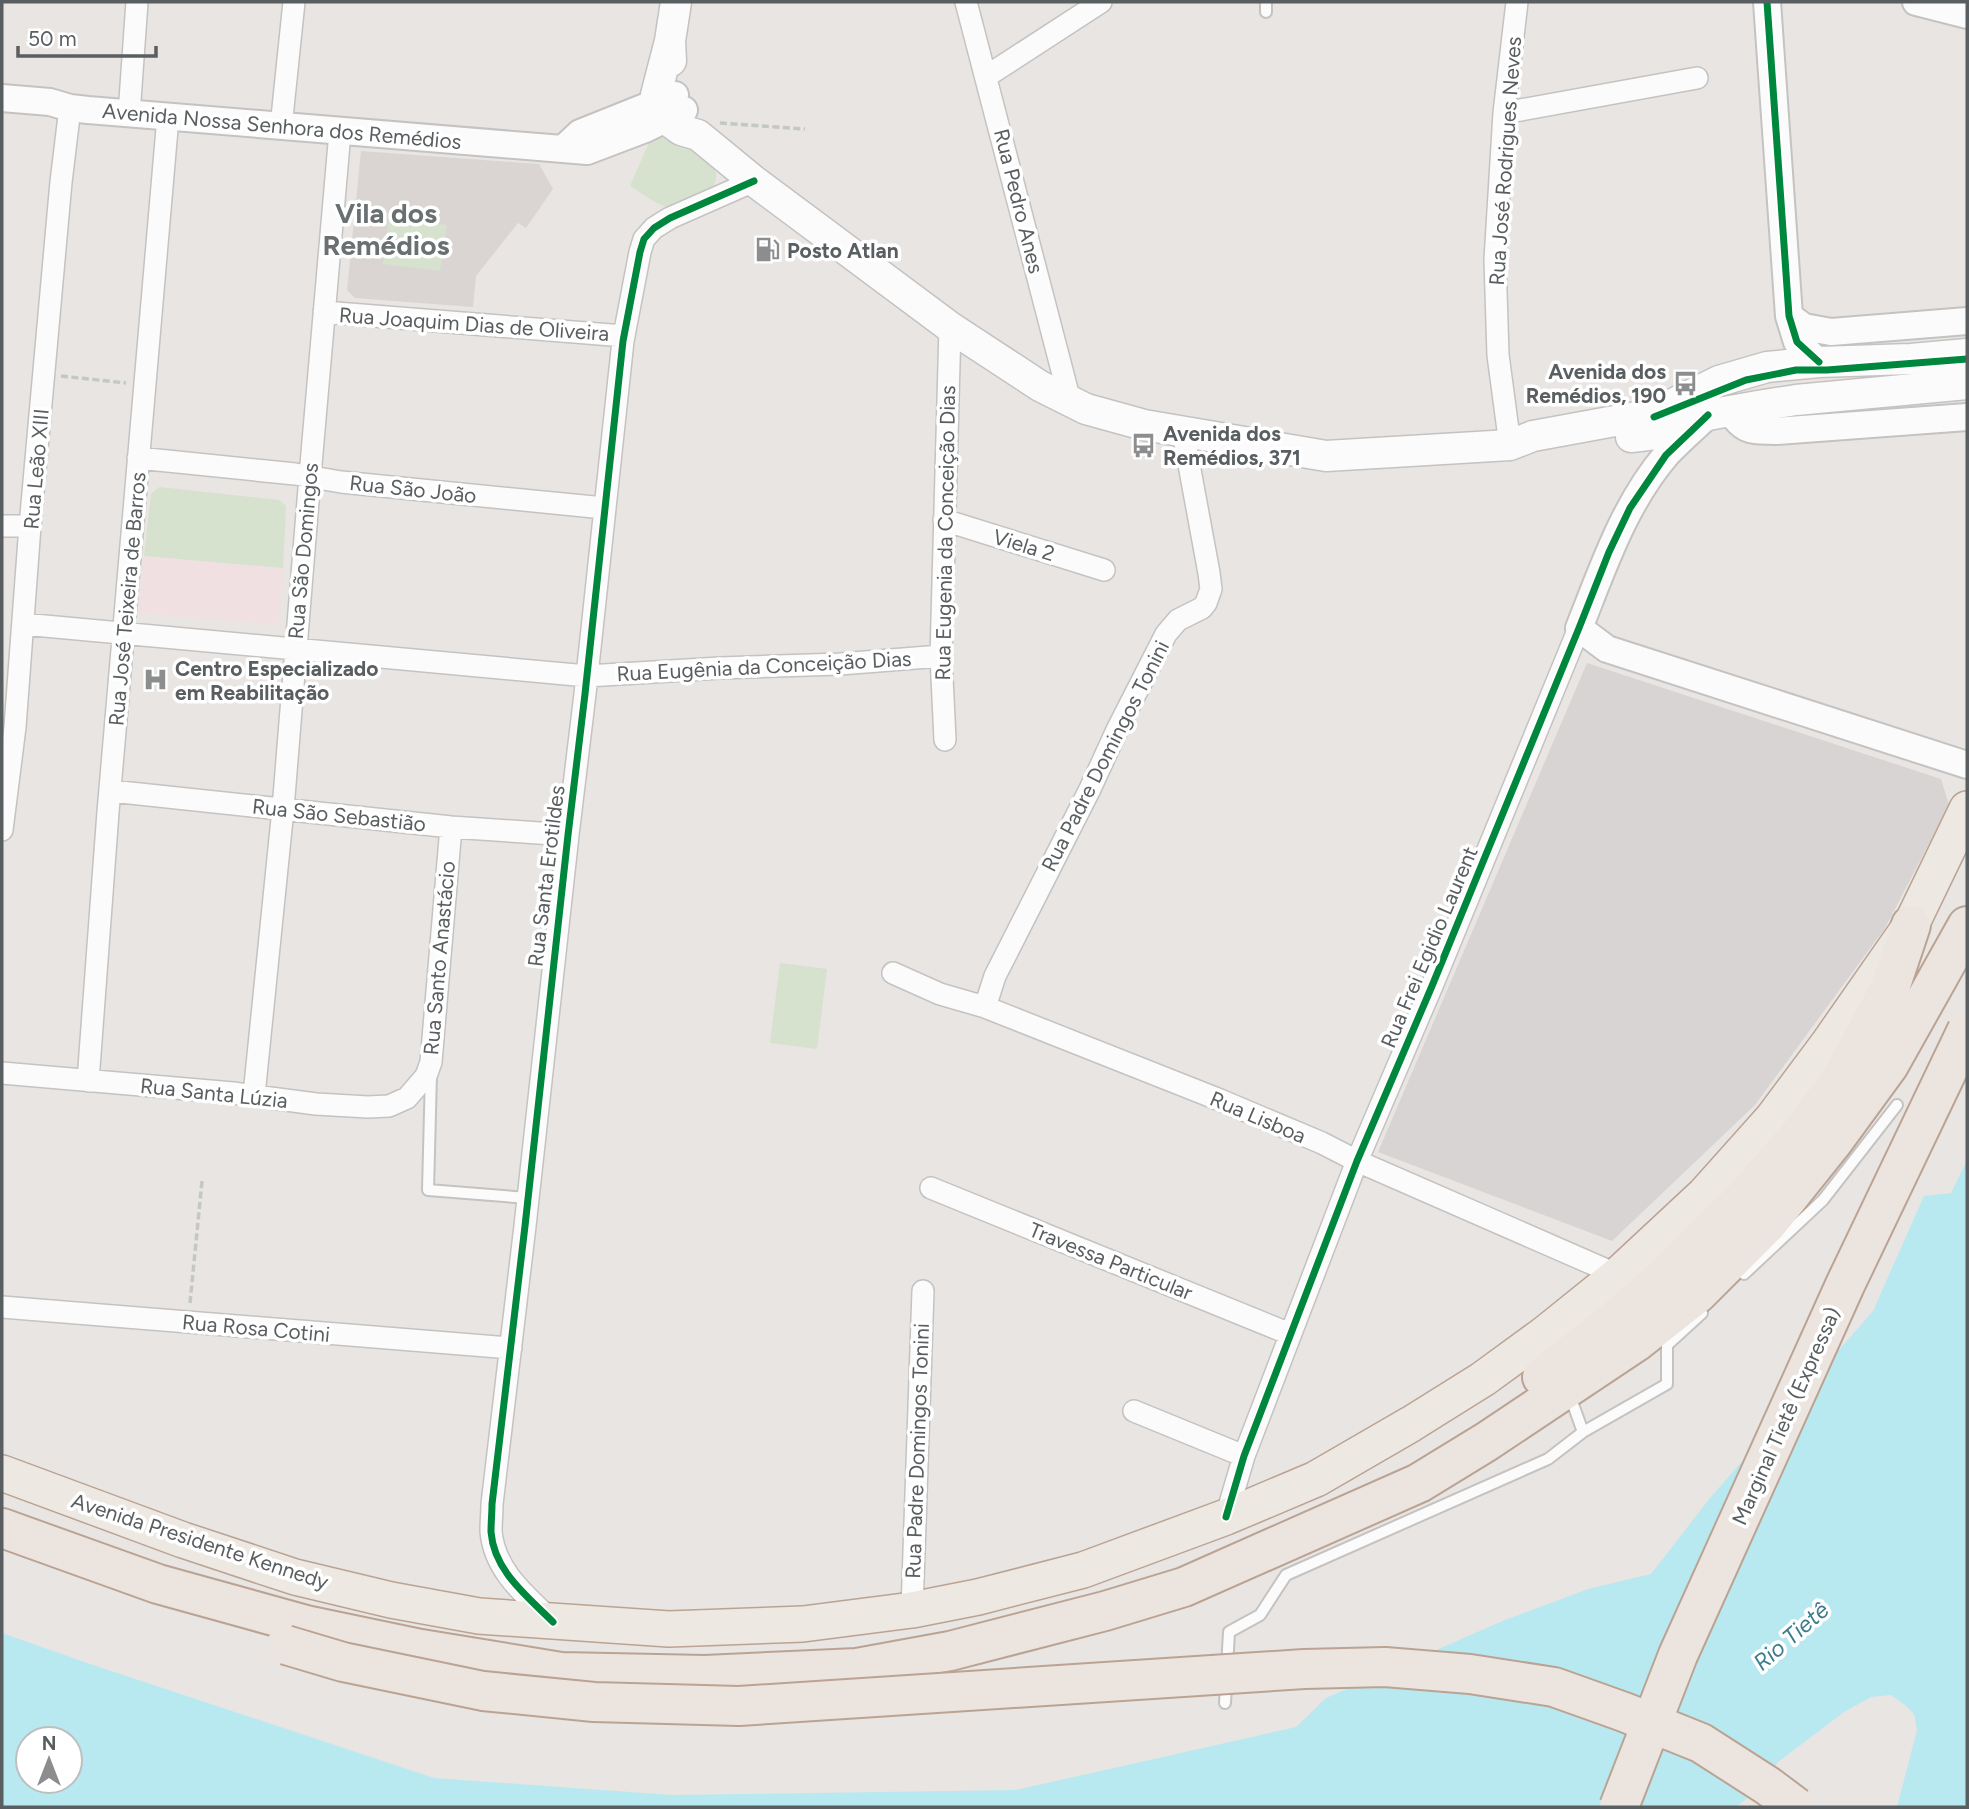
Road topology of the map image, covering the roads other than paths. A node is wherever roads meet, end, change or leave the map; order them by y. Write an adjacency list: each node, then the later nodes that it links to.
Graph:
1 (137, 2): 15 (street)
2 (294, 2): 18 (street)
3 (676, 2): 16 (main road)
4 (966, 2): 10 (street, Rua Pedro Anes)
5 (1101, 2): 10 (street)
6 (1517, 2): 14 (street, Rua José Rodrigues Neves)
7 (1766, 2): 22 (street)
8 (1916, 2): 9 (street)
9 (1967, 15)
10 (987, 76): 29 (street, Rua Pedro Anes)
11 (1697, 78): 14 (street)
12 (2, 98): 13 (street, Avenida Nossa Senhora dos Remédios)
13 (70, 108): 15 (street, Avenida Nossa Senhora dos Remédios); 39 (street, Rua Leão XIII)
14 (1504, 113): 33 (street, Rua José Rodrigues Neves)
15 (129, 114): 17 (street, Avenida Nossa Senhora dos Remédios)
16 (678, 114): 19 (street, Avenida Nossa Senhora dos Remédios); 20 (main road)
17 (169, 117): 18 (street, Avenida Nossa Senhora dos Remédios); 34 (street, Rua José Teixeira de Barros)
18 (281, 127): 19 (street, Avenida Nossa Senhora dos Remédios)
19 (340, 132): 21 (street, Rua São Domingos)
20 (754, 181): 24 (main road); 25 (street, Rua Santa Erotildes)
21 (324, 312): 25 (street, Rua Joaquim Dias de Oliveira); 35 (street, Rua São Domingos)
22 (1789, 316): 23 (street); 27 (street)
23 (1967, 321)
24 (950, 327): 29 (main road); 37 (street, Rua Eugenia da Conceição Dias)
25 (624, 335): 36 (street, Rua Santa Erotildes)
26 (1967, 354): 27 (main road)
27 (1819, 362): 33 (main road)
28 (1967, 384): 30 (main road)
29 (1070, 401): 32 (main road)
30 (1718, 413): 31 (street); 33 (main road); 42 (street, Rua Frei Egidio Laurent)
31 (1967, 417)
32 (1183, 432): 33 (main road); 59 (street, Rua Padre Domingos Tonini)
33 (1510, 445)
34 (138, 458): 35 (street, Rua São João); 43 (street, Rua José Teixeira de Barros)
35 (310, 476): 36 (street, Rua São João); 44 (street, Rua São Domingos)
36 (604, 508): 46 (street, Rua Santa Erotildes)
37 (944, 520): 40 (street, Viela 2); 45 (street, Rua Eugenia da Conceição Dias)
38 (2, 526): 39 (street)
39 (30, 526): 41 (street, Rua Leão XIII)
40 (1104, 570)
41 (23, 624): 43 (street, Rua Eugênia da Conceição Dias); 47 (street, Rua Leão XIII)
42 (1580, 628): 49 (street); 67 (street, Rua Frei Egidio Laurent)
43 (124, 634): 44 (street, Rua Eugênia da Conceição Dias); 50 (street, Rua José Teixeira de Barros)
44 (295, 649): 46 (street, Rua Eugênia da Conceição Dias); 51 (street, Rua São Domingos)
45 (941, 656): 46 (street, Rua Eugênia da Conceição Dias); 48 (street, Rua Eugenia da Conceição Dias)
46 (587, 677): 55 (street, Rua Santa Erotildes)
47 (8, 726): 54 (street, Rua Leão XIII)
48 (945, 740)
49 (1967, 765)
50 (111, 792): 51 (street, Rua São Sebastião); 63 (street, Rua José Teixeira de Barros)
51 (283, 809): 53 (street, Rua São Sebastião); 65 (street, Rua São Domingos)
52 (1967, 809): 56 (highway, Avenida Presidente Kennedy)
53 (451, 827): 55 (street, Rua São Sebastião); 61 (street, Rua Santo Anastácio)
54 (2, 830)
55 (568, 835): 69 (street, Rua Santa Erotildes)
56 (1911, 925): 70 (highway, Avenida Presidente Kennedy); 83 (highway)
57 (1967, 926): 77 (highway)
58 (893, 973): 59 (street, Rua Lisboa)
59 (985, 1007): 67 (street, Rua Lisboa)
60 (1967, 1030): 89 (highway, Marginal Tietê (Expressa), bridge)
61 (431, 1062): 64 (street, Rua Santo Anastácio); 69 (lane)
62 (2, 1073): 63 (street, Rua Santa Lúzia)
63 (88, 1081): 65 (street, Rua Santa Lúzia)
64 (419, 1086): 65 (street, Rua Santa Lúzia)
65 (254, 1095)
66 (1897, 1105): 71 (lane)
67 (1357, 1161): 70 (street, Rua Lisboa); 75 (street, Rua Frei Egidio Laurent)
68 (932, 1188): 75 (street, Travessa Particular)
69 (528, 1198): 76 (street, Rua Santa Erotildes)
70 (1618, 1275): 82 (highway, Avenida Presidente Kennedy)
71 (1735, 1282)
72 (923, 1292): 86 (street, Rua Padre Domingos Tonini)
73 (2, 1307): 76 (street, Rua Rosa Cotini)
74 (1706, 1309): 79 (lane)
75 (1290, 1334): 80 (street, Rua Frei Egidio Laurent)
76 (510, 1348): 87 (street, Rua Santa Erotildes)
77 (1567, 1388): 79 (lane); 83 (highway)
78 (1134, 1411): 80 (street)
79 (1583, 1432): 88 (lane)
80 (1244, 1457): 82 (street, Rua Frei Egidio Laurent)
81 (2, 1473): 87 (highway, Avenida Presidente Kennedy)
82 (1226, 1517): 86 (highway, Avenida Presidente Kennedy)
83 (1332, 1521): 85 (highway)
84 (2, 1528): 85 (highway)
85 (158, 1584): 90 (highway, bridge)
86 (912, 1610): 87 (highway, Avenida Presidente Kennedy)
87 (553, 1622)
88 (1225, 1703)
89 (1619, 1807)
90 (1796, 1807)

